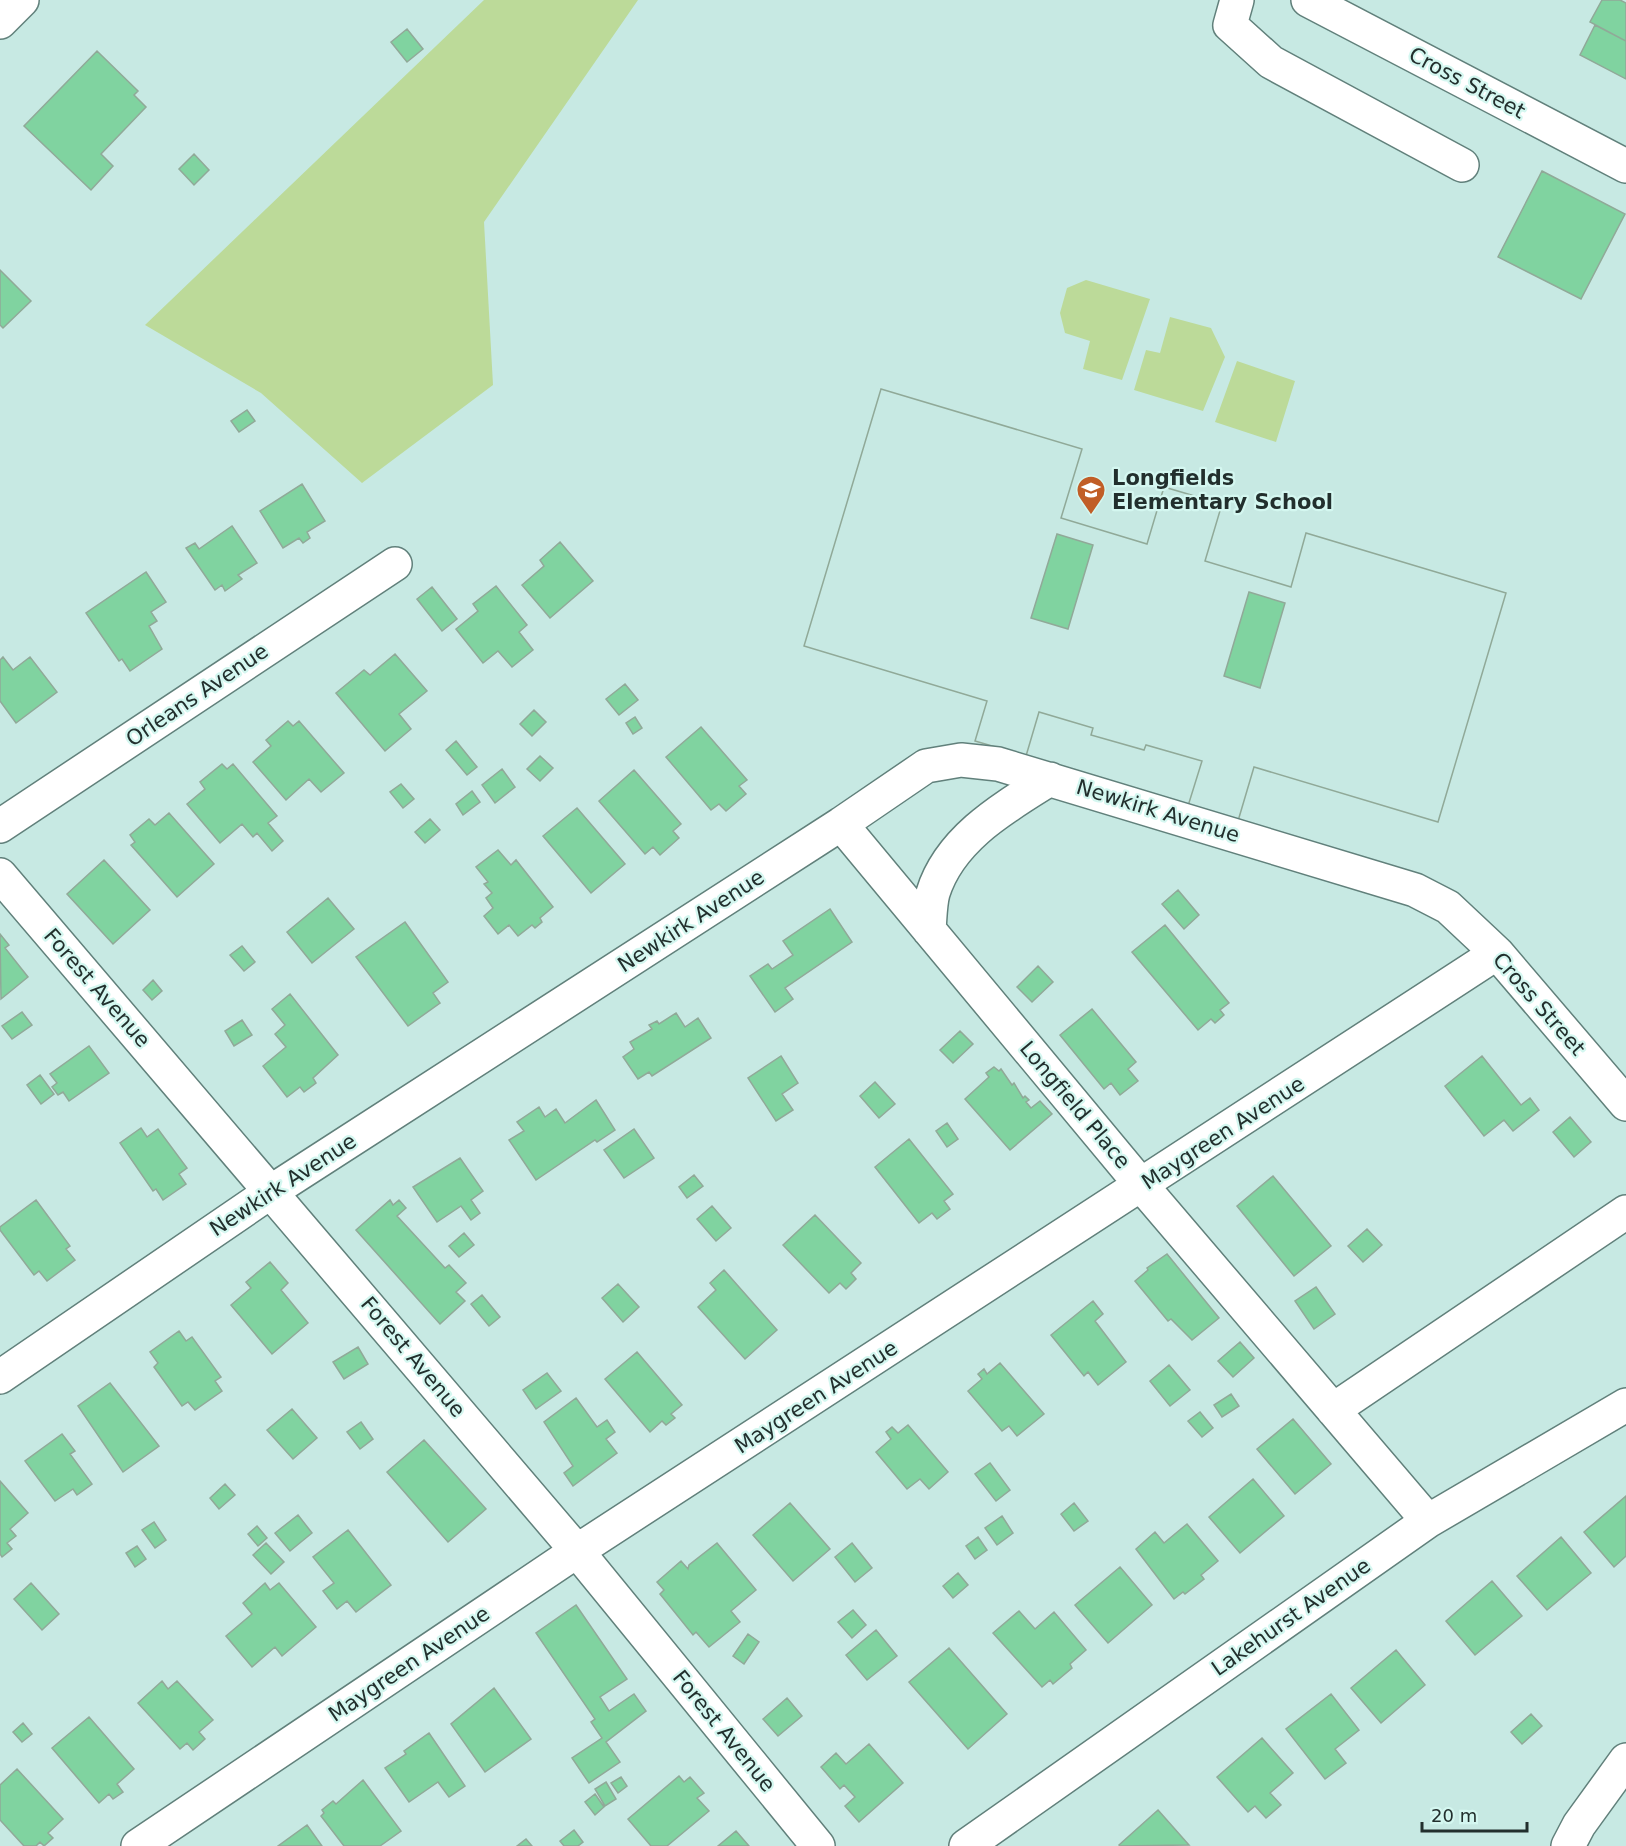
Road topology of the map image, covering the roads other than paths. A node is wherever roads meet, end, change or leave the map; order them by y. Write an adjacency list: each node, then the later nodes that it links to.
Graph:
1 (22, 0): 4 (street)
2 (1237, 0): 5 (street)
3 (1308, 0): 6 (street, Cross Street)
4 (0, 22)
5 (1462, 165)
6 (1626, 166)
7 (394, 564): 10 (street, Orleans Avenue)
8 (1050, 779): 9 (street, Newkirk Avenue); 12 (street, Newkirk Avenue); 13 (street)
9 (841, 824): 13 (street, Longfield Place); 17 (street, Newkirk Avenue)
10 (0, 826)
11 (0, 875): 17 (street, Forest Avenue)
12 (1448, 907): 14 (street, Cross Street)
13 (929, 930): 16 (street, Longfield Place)
14 (1497, 953): 15 (street, Cross Street); 16 (street, Maygreen Avenue)
15 (1626, 1104)
16 (1142, 1186): 21 (street, Longfield Place); 23 (street, Maygreen Avenue)
17 (272, 1191): 19 (street, Newkirk Avenue); 23 (street, Forest Avenue)
18 (1626, 1212): 21 (street)
19 (0, 1377)
20 (1626, 1405): 22 (street, Lakehurst Avenue)
21 (1334, 1410): 22 (street, Longfield Place)
22 (1428, 1521): 27 (street, Lakehurst Avenue)
23 (578, 1551): 25 (street, Maygreen Avenue); 26 (street, Forest Avenue)
24 (1626, 1760): 28 (street)
25 (138, 1846)
26 (818, 1846)
27 (966, 1846)
28 (1568, 1846)

